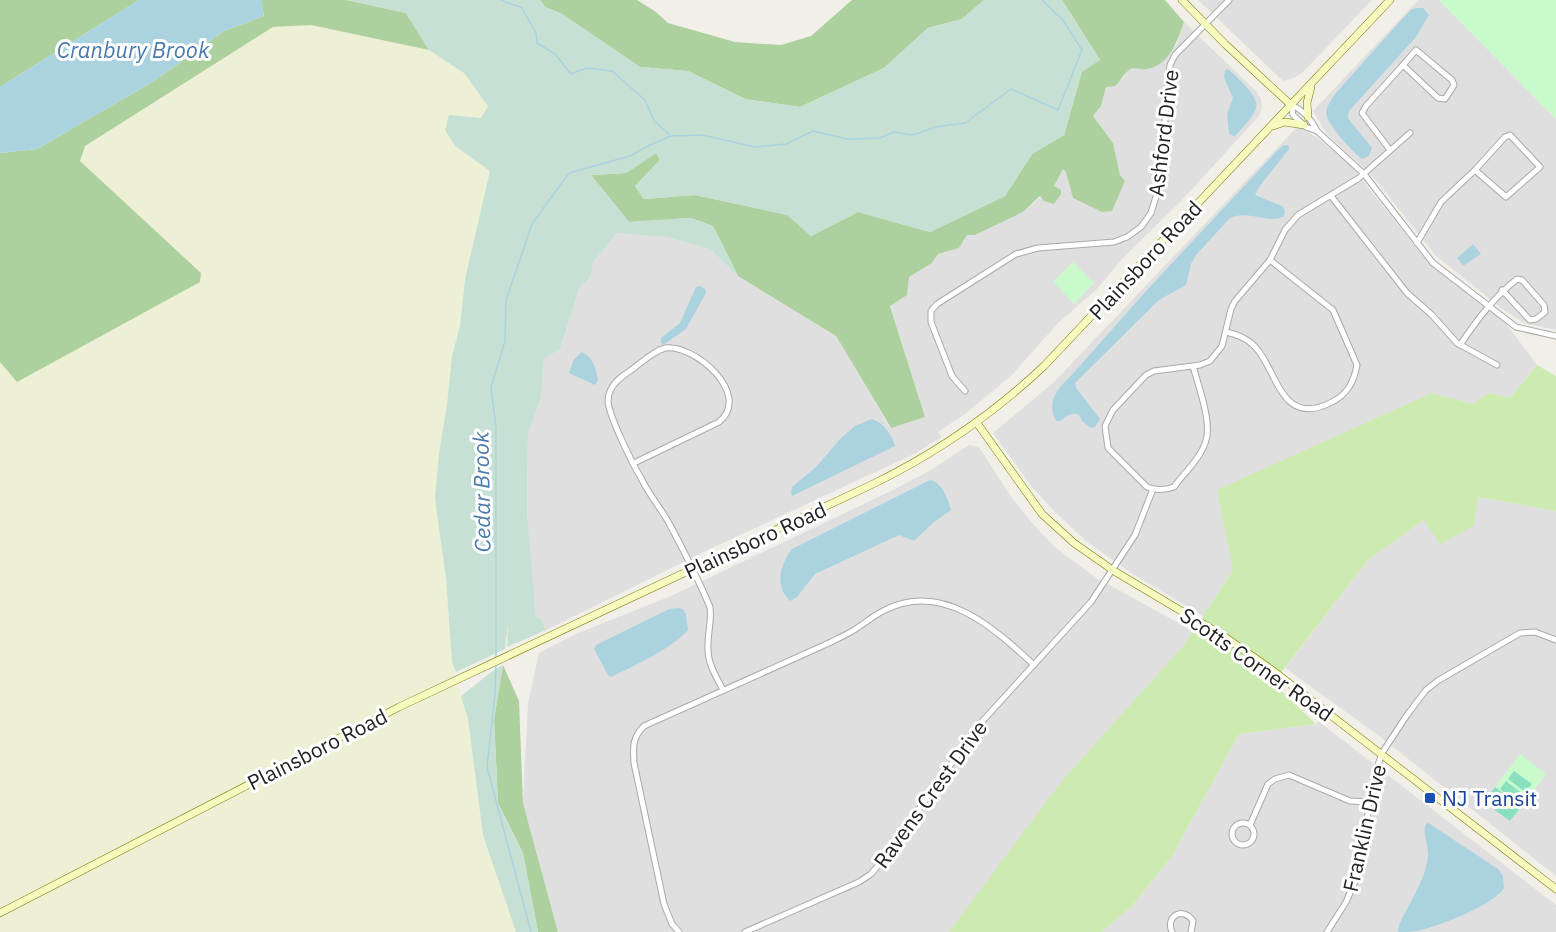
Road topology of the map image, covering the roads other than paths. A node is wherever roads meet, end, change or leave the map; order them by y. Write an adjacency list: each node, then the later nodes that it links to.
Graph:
1 (1182, 0): 4 (street)
2 (1229, 0): 4 (street, Ashford Drive)
3 (1390, 0): 6 (street, Plainsboro Road)
4 (1205, 24): 7 (street); 26 (street, Ashford Drive)
5 (1402, 64): 5 (street); 13 (street)
6 (1313, 81): 7 (street, Plainsboro Road); 8 (street)
7 (1291, 105): 8 (street); 9 (street); 10 (street, Plainsboro Road)
8 (1308, 117): 11 (street)
9 (1304, 125): 10 (street); 11 (street)
10 (1270, 127): 27 (street, Plainsboro Road)
11 (1317, 131): 15 (street)
12 (1410, 133): 13 (street)
13 (1390, 150): 15 (street)
14 (1475, 170): 14 (street); 17 (street)
15 (1364, 174): 16 (street); 17 (street)
16 (1331, 196): 18 (street); 23 (street)
17 (1417, 243): 20 (street)
18 (1270, 260): 21 (street); 21 (street)
19 (1502, 291): 19 (street); 20 (street)
20 (1488, 306): 22 (street); 23 (street)
21 (1226, 332): 25 (street)
22 (1556, 336)
23 (1460, 345): 24 (street)
24 (1497, 365)
25 (1193, 366): 29 (street); 29 (street)
26 (965, 391)
27 (977, 423): 30 (street, Plainsboro Road); 31 (street, Scotts Corner Road)
28 (634, 463): 28 (street); 30 (street)
29 (1153, 489): 31 (street, Ravens Crest Drive)
30 (692, 569): 34 (street); 39 (street, Plainsboro Road)
31 (1114, 571): 33 (street, Ravens Crest Drive); 35 (street, Scotts Corner Road)
32 (1556, 640): 35 (street, Franklin Drive)
33 (1034, 665): 34 (street); 41 (street, Ravens Crest Drive)
34 (723, 690): 40 (street)
35 (1382, 753): 36 (street, Franklin Drive); 38 (street, Scotts Corner Road)
36 (1369, 802): 37 (street); 44 (street, Franklin Drive)
37 (1250, 825): 37 (street)
38 (1556, 889)
39 (0, 913)
40 (679, 932)
41 (745, 932)
42 (1172, 932): 43 (street)
43 (1191, 932)
44 (1327, 932)

